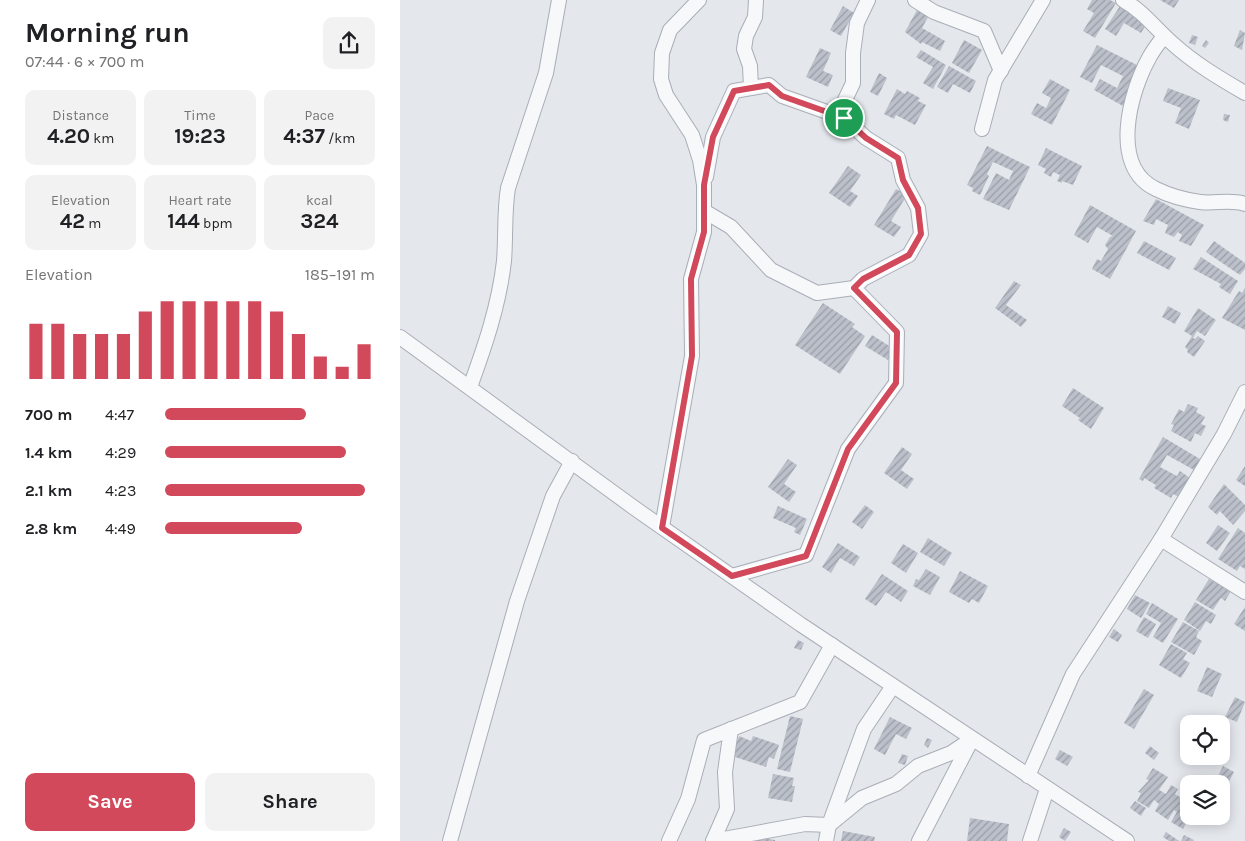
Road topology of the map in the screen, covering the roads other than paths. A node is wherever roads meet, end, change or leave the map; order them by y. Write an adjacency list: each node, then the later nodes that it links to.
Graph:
1 (559, 0): 19 (street)
2 (698, 0): 14 (street)
3 (756, 0): 10 (street)
4 (868, 0): 12 (street)
5 (915, 0): 9 (street)
6 (1043, 0): 9 (street)
7 (1123, 0): 8 (street)
8 (1164, 36): 11 (street); 15 (street)
9 (1001, 71): 13 (street)
10 (751, 88): 12 (street); 14 (street)
11 (1245, 93)
12 (844, 118): 17 (street)
13 (982, 129)
14 (704, 185): 16 (street)
15 (1245, 204)
16 (704, 211): 17 (street); 22 (street)
17 (854, 288): 24 (street)
18 (400, 337): 19 (street)
19 (470, 387): 21 (street)
20 (1245, 392): 23 (street)
21 (572, 461): 22 (street); 33 (street)
22 (662, 528): 24 (street)
23 (1161, 539): 25 (street); 30 (street)
24 (732, 576): 26 (street)
25 (1245, 592)
26 (832, 645): 27 (street); 28 (street)
27 (893, 686): 29 (street); 32 (street)
28 (732, 729): 34 (street); 35 (street)
29 (972, 739): 30 (street); 32 (street); 37 (street)
30 (1028, 776): 31 (street)
31 (1047, 789): 38 (street); 39 (street)
32 (829, 825): 35 (street); 36 (street)
33 (450, 841)
34 (669, 841)
35 (713, 841)
36 (826, 841)
37 (919, 841)
38 (1030, 841)
39 (1127, 841)

